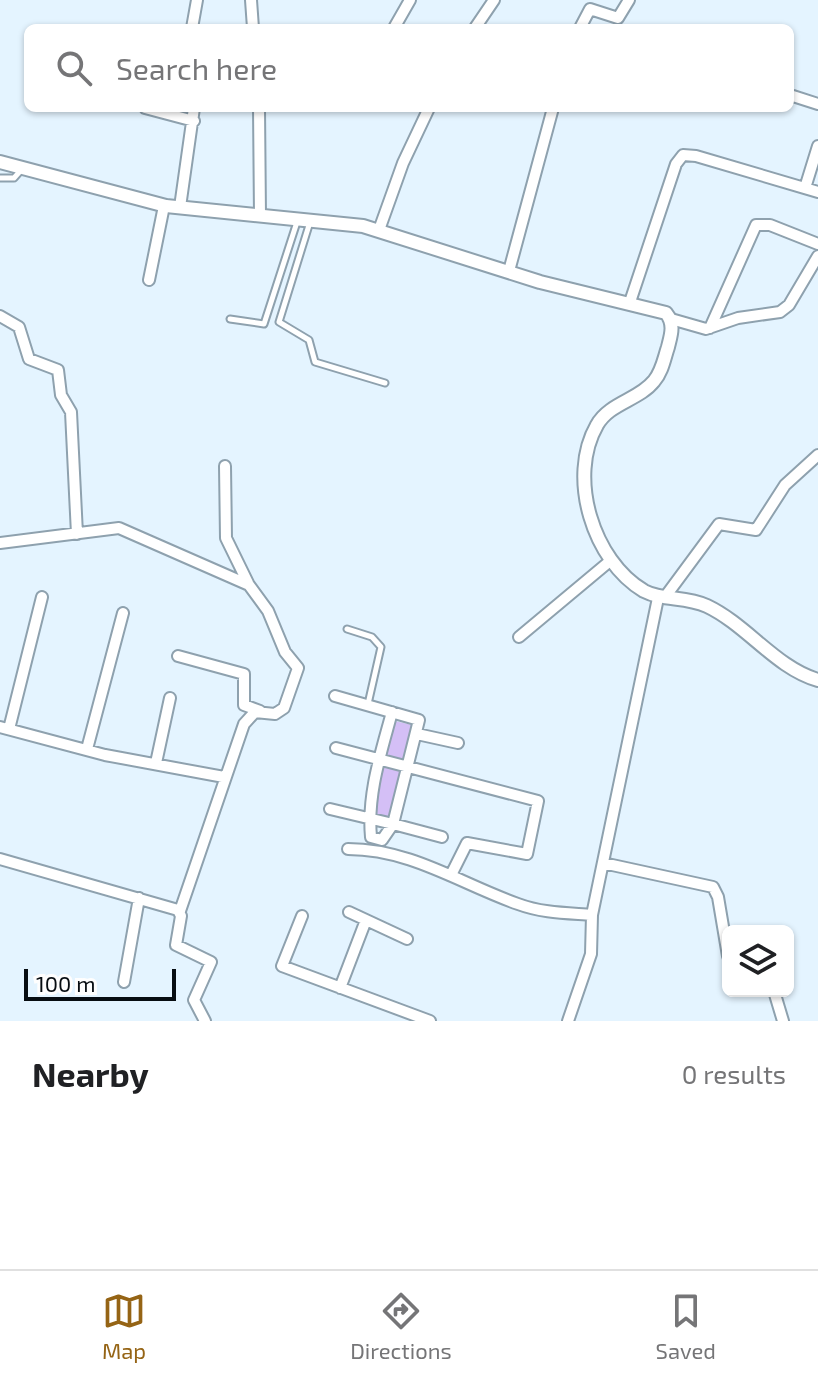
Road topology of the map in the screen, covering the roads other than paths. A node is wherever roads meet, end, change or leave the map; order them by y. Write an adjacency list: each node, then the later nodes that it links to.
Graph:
1 (197, 0): 6 (street)
2 (251, 0): 7 (street)
3 (410, 0): 8 (street)
4 (494, 0): 9 (street)
5 (629, 0): 10 (street)
6 (193, 24)
7 (253, 24)
8 (396, 24)
9 (478, 24)
10 (582, 24)
11 (794, 96): 12 (street)
12 (818, 104)
13 (160, 112): 18 (street)
14 (194, 112): 18 (street)
15 (259, 112): 27 (street)
16 (427, 112): 29 (street)
17 (552, 112): 32 (street)
18 (194, 121): 26 (street)
19 (818, 146): 23 (street)
20 (0, 162): 21 (street)
21 (22, 168): 22 (lane); 25 (street)
22 (0, 178)
23 (805, 188): 24 (street); 34 (street)
24 (818, 192)
25 (164, 206): 26 (street); 33 (street)
26 (180, 207): 27 (street)
27 (260, 216): 28 (street)
28 (304, 221): 29 (street); 36 (lane); 39 (lane)
29 (379, 230): 32 (street)
30 (818, 244): 38 (street)
31 (818, 256): 38 (street)
32 (509, 271): 34 (street)
33 (149, 280)
34 (630, 302): 37 (street)
35 (0, 316): 42 (street)
36 (230, 319)
37 (671, 319): 38 (street); 44 (street)
38 (710, 328)
39 (385, 383)
40 (818, 455): 47 (street)
41 (225, 466): 45 (street)
42 (77, 534): 43 (street); 45 (street)
43 (0, 543)
44 (610, 561): 47 (street); 50 (street)
45 (249, 585): 56 (street)
46 (42, 597): 58 (street)
47 (662, 598): 52 (street); 74 (street)
48 (123, 613): 62 (street)
49 (347, 629): 55 (lane)
50 (519, 637)
51 (178, 656): 56 (street)
52 (818, 680)
53 (335, 696): 55 (street)
54 (170, 698): 64 (street)
55 (368, 705): 57 (street)
56 (260, 711): 66 (street)
57 (392, 712): 59 (street); 63 (street)
58 (4, 728): 62 (street)
59 (417, 734): 60 (street); 65 (street)
60 (458, 743)
61 (336, 748): 63 (street)
62 (87, 749): 64 (street)
63 (380, 759): 65 (street); 68 (street)
64 (156, 763): 66 (street)
65 (407, 765): 69 (street); 75 (street)
66 (224, 777): 77 (street)
67 (330, 809): 68 (street)
68 (369, 818): 69 (street); 71 (street)
69 (393, 824): 70 (street); 71 (street)
70 (442, 837)
71 (373, 844): 72 (street); 75 (street)
72 (348, 849)
73 (0, 859): 76 (street)
74 (603, 863): 79 (street); 82 (street)
75 (451, 875): 79 (street)
76 (139, 898): 77 (street); 84 (street)
77 (180, 911): 88 (street)
78 (349, 912): 81 (street)
79 (592, 915): 90 (street)
80 (302, 916): 85 (street)
81 (366, 920): 83 (street); 85 (street)
82 (722, 928)
83 (407, 939)
84 (124, 982)
85 (340, 988): 87 (street)
86 (776, 997): 91 (street)
87 (414, 1018): 89 (street)
88 (205, 1021)
89 (430, 1021)
90 (568, 1021)
91 (783, 1021)

